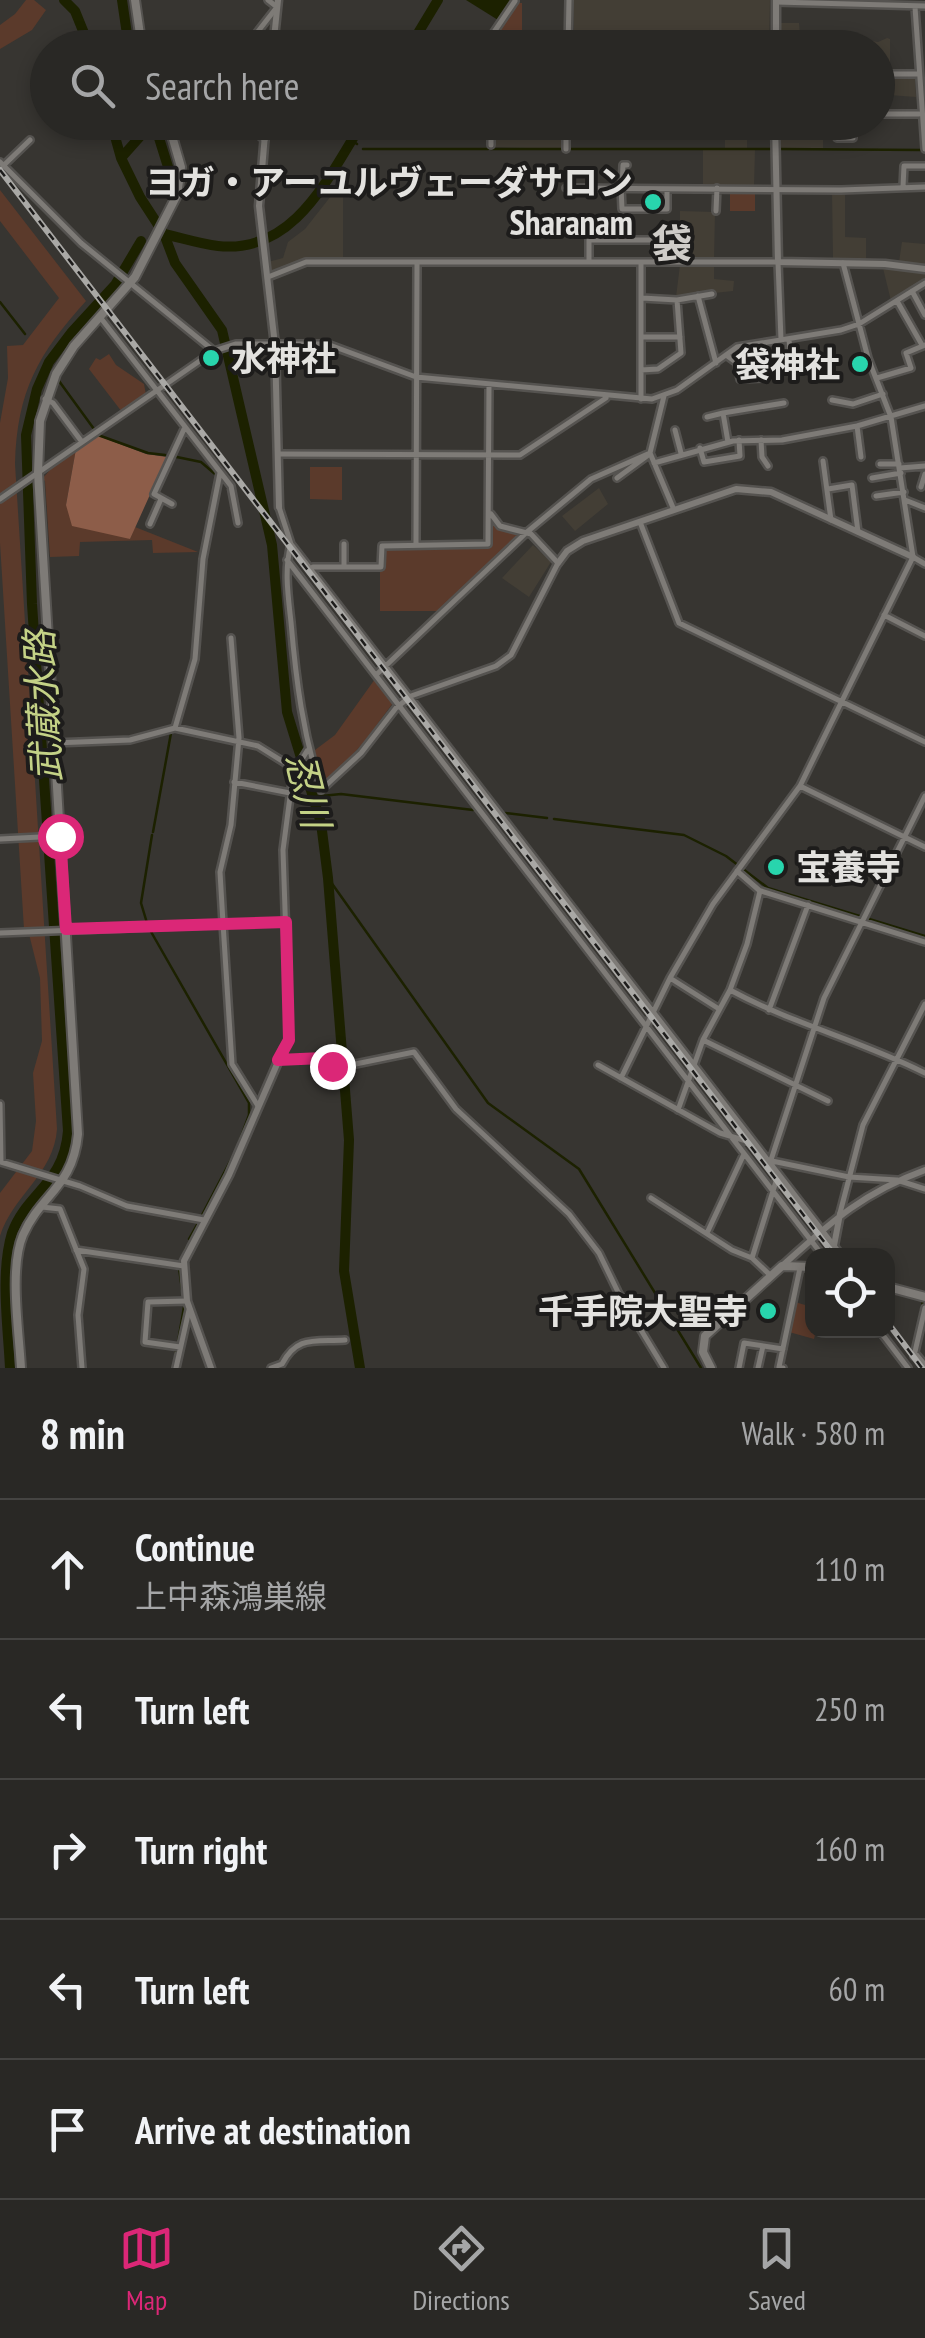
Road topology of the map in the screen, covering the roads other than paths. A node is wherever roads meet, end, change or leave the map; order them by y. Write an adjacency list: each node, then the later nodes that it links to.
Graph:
1 (134, 0): 9 (main road)
2 (268, 0): 6 (street)
3 (515, 0): 12 (street)
4 (568, 0): 13 (street)
5 (776, 1): 8 (street); 14 (street)
6 (278, 4): 10 (street); 11 (street)
7 (925, 6): 8 (street)
8 (915, 7): 15 (street)
9 (140, 30)
10 (258, 30)
11 (275, 30)
12 (495, 30)
13 (569, 30)
14 (776, 30)
15 (921, 36): 17 (street)
16 (895, 75): 17 (street)
17 (921, 77): 19 (street)
18 (895, 114): 19 (street)
19 (921, 114): 27 (street)
20 (30, 140): 29 (street)
21 (173, 140): 48 (main road)
22 (264, 140): 47 (street)
23 (491, 140): 26 (street)
24 (566, 140): 28 (street)
25 (776, 140): 37 (street)
26 (491, 145)
27 (925, 149)
28 (566, 150)
29 (2, 164): 48 (street)
30 (623, 165): 34 (street)
31 (925, 166): 38 (street)
32 (925, 187): 38 (street)
33 (566, 188): 34 (street)
34 (622, 188): 35 (street); 35 (street)
35 (668, 188): 36 (street)
36 (717, 188): 37 (street); 39 (street)
37 (777, 188): 38 (street); 44 (street)
38 (903, 188)
39 (716, 211)
40 (417, 262): 41 (street); 47 (street); 68 (street)
41 (588, 262): 42 (street); 43 (street)
42 (641, 262): 43 (street); 53 (street)
43 (668, 262): 44 (street)
44 (778, 262): 45 (street); 61 (street)
45 (843, 263): 46 (street); 58 (street)
46 (925, 269)
47 (265, 278): 62 (street)
48 (130, 280): 57 (main road); 64 (street)
49 (925, 283): 50 (street)
50 (912, 291): 55 (street); 56 (street)
51 (712, 294): 52 (street)
52 (698, 296): 54 (street); 66 (street)
53 (642, 298): 54 (street); 59 (street)
54 (677, 300): 60 (street)
55 (897, 301): 58 (street); 63 (street)
56 (925, 315)
57 (100, 317): 73 (street); 77 (main road)
58 (859, 324): 61 (street); 71 (street)
59 (642, 336): 60 (street); 67 (street)
60 (680, 337): 67 (street)
61 (785, 340): 65 (street); 70 (street)
62 (275, 345): 64 (street); 68 (street); 94 (street)
63 (923, 345): 71 (street)
64 (217, 350): 73 (street)
65 (726, 355): 66 (street); 69 (street)
66 (716, 363): 75 (street)
67 (642, 370): 78 (street)
68 (416, 377): 72 (street); 97 (street)
69 (763, 378)
70 (793, 378)
71 (877, 378): 74 (street)
72 (489, 384): 76 (street); 95 (street)
73 (157, 391): 86 (street); 90 (street)
74 (883, 394): 79 (street); 84 (street)
75 (664, 396): 78 (street); 93 (street)
76 (608, 397): 78 (street); 95 (street)
77 (45, 399): 90 (street); 107 (main road)
78 (641, 399)
79 (832, 400)
80 (784, 403): 82 (street)
81 (925, 406): 84 (street)
82 (723, 413): 83 (street); 91 (street)
83 (706, 417)
84 (891, 418): 85 (street); 104 (street)
85 (857, 426): 89 (street); 98 (street)
86 (185, 427): 105 (street); 115 (street)
87 (674, 430): 96 (street)
88 (739, 440): 89 (street); 91 (street); 92 (street)
89 (760, 440): 102 (street)
90 (82, 442): 107 (street)
91 (728, 442): 92 (street)
92 (700, 448): 96 (street)
93 (651, 453): 100 (street); 108 (street); 125 (street)
94 (278, 454): 97 (street); 117 (street)
95 (488, 454): 97 (street); 120 (street)
96 (681, 454): 100 (street)
97 (416, 455): 129 (street)
98 (861, 457)
99 (823, 462): 111 (street)
100 (654, 463): 119 (street)
101 (880, 464): 104 (street)
102 (768, 466)
103 (925, 466): 104 (street)
104 (900, 469): 109 (street); 113 (street)
105 (220, 472): 123 (street); 144 (street)
106 (925, 474): 110 (street)
107 (35, 475): 114 (street); 147 (main road)
108 (617, 478)
109 (872, 478)
110 (921, 487)
111 (828, 489): 121 (street); 126 (street)
112 (876, 496): 113 (street)
113 (905, 496): 118 (street); 130 (street)
114 (0, 499)
115 (161, 499): 116 (street); 124 (street)
116 (172, 504)
117 (279, 506): 127 (street)
118 (925, 508)
119 (674, 510): 121 (street); 122 (street)
120 (491, 514): 125 (street); 129 (street)
121 (831, 520): 126 (street)
122 (640, 522): 132 (street); 142 (street)
123 (238, 523)
124 (150, 524)
125 (527, 532): 132 (street); 139 (street)
126 (858, 532): 130 (street)
127 (291, 544): 131 (street); 135 (street)
128 (344, 544): 134 (street)
129 (416, 546): 134 (street)
130 (913, 558): 133 (street); 136 (street)
131 (286, 560): 140 (street); 148 (street)
132 (558, 563): 141 (street)
133 (925, 564)
134 (344, 567): 135 (street)
135 (312, 568): 139 (street)
136 (884, 615): 137 (street); 142 (street)
137 (925, 636)
138 (231, 638): 145 (street)
139 (387, 664): 140 (street); 141 (street)
140 (376, 675): 143 (street)
141 (411, 696): 143 (street); 172 (street)
142 (841, 702): 146 (street); 151 (street)
143 (399, 704): 148 (street); 173 (street)
144 (175, 728): 145 (street); 147 (street)
145 (238, 742): 149 (street); 150 (street)
146 (925, 742)
147 (54, 743): 154 (main road)
148 (306, 752): 149 (street)
149 (295, 769): 152 (street)
150 (234, 782): 152 (street); 163 (street)
151 (800, 786): 155 (street); 158 (street)
152 (290, 794): 161 (street)
153 (925, 796): 155 (street)
154 (58, 836): 156 (street); 164 (main road)
155 (905, 837): 157 (street); 162 (street)
156 (0, 839)
157 (925, 847)
158 (737, 871): 159 (street); 167 (street)
159 (760, 890): 160 (street); 168 (street)
160 (808, 904): 162 (street); 171 (street)
161 (286, 922): 163 (street); 176 (street)
162 (864, 922): 166 (street); 174 (street)
163 (223, 923): 164 (street); 187 (street)
164 (64, 929): 165 (street); 197 (main road)
165 (0, 933)
166 (925, 942)
167 (670, 978): 170 (street); 172 (street)
168 (730, 990): 170 (street); 171 (street)
169 (925, 1004): 177 (street)
170 (719, 1009): 175 (street)
171 (769, 1010): 174 (street)
172 (653, 1011): 173 (street); 179 (street)
173 (646, 1026): 182 (street); 183 (street)
174 (814, 1026): 177 (street); 184 (street)
175 (703, 1040): 179 (street); 184 (street)
176 (284, 1048): 178 (street)
177 (897, 1058): 181 (street); 195 (street)
178 (278, 1060): 187 (street); 233 (street)
179 (695, 1062): 183 (street); 190 (street)
180 (598, 1066): 182 (street)
181 (925, 1073)
182 (620, 1078): 188 (street)
183 (689, 1081): 188 (street); 189 (street)
184 (795, 1088): 185 (street); 192 (street)
185 (828, 1101)
186 (0, 1104): 197 (street)
187 (258, 1106): 203 (street)
188 (678, 1110): 189 (street)
189 (728, 1133): 190 (street); 191 (street)
190 (756, 1144): 192 (street)
191 (745, 1154): 199 (street); 205 (street)
192 (771, 1162): 194 (street); 195 (street)
193 (925, 1170): 196 (street)
194 (778, 1174): 199 (street); 204 (street)
195 (849, 1177): 196 (street); 202 (street)
196 (897, 1180): 198 (street); 202 (street)
197 (61, 1181): 201 (main road); 203 (street)
198 (925, 1189)
199 (773, 1191): 206 (street); 212 (street)
200 (651, 1198): 205 (street)
201 (42, 1207): 211 (street); 228 (main road)
202 (840, 1213): 204 (street); 207 (street)
203 (204, 1220): 213 (street)
204 (822, 1230): 206 (street); 207 (street)
205 (707, 1233): 212 (street)
206 (811, 1240): 208 (street); 214 (street)
207 (834, 1245): 209 (street); 210 (street)
208 (817, 1248)
209 (833, 1248)
210 (836, 1248)
211 (76, 1250): 213 (street); 229 (street)
212 (752, 1258): 217 (street)
213 (184, 1266): 220 (street)
214 (782, 1266): 215 (main road); 217 (main road)
215 (801, 1266): 216 (main road); 226 (street)
216 (805, 1266)
217 (770, 1275): 234 (main road)
218 (895, 1289): 219 (main road)
219 (924, 1296)
220 (188, 1305): 224 (street); 224 (street); 231 (street)
221 (925, 1308): 227 (street)
222 (885, 1338): 238 (street)
223 (345, 1340): 232 (street)
224 (180, 1346): 230 (street)
225 (763, 1346): 226 (street); 235 (street); 236 (street)
226 (782, 1349): 237 (street)
227 (925, 1366)
228 (22, 1368)
229 (82, 1368)
230 (176, 1368)
231 (212, 1368)
232 (270, 1368)
233 (664, 1368)
234 (711, 1368)
235 (739, 1368)
236 (758, 1368)
237 (780, 1368)
238 (908, 1368)

